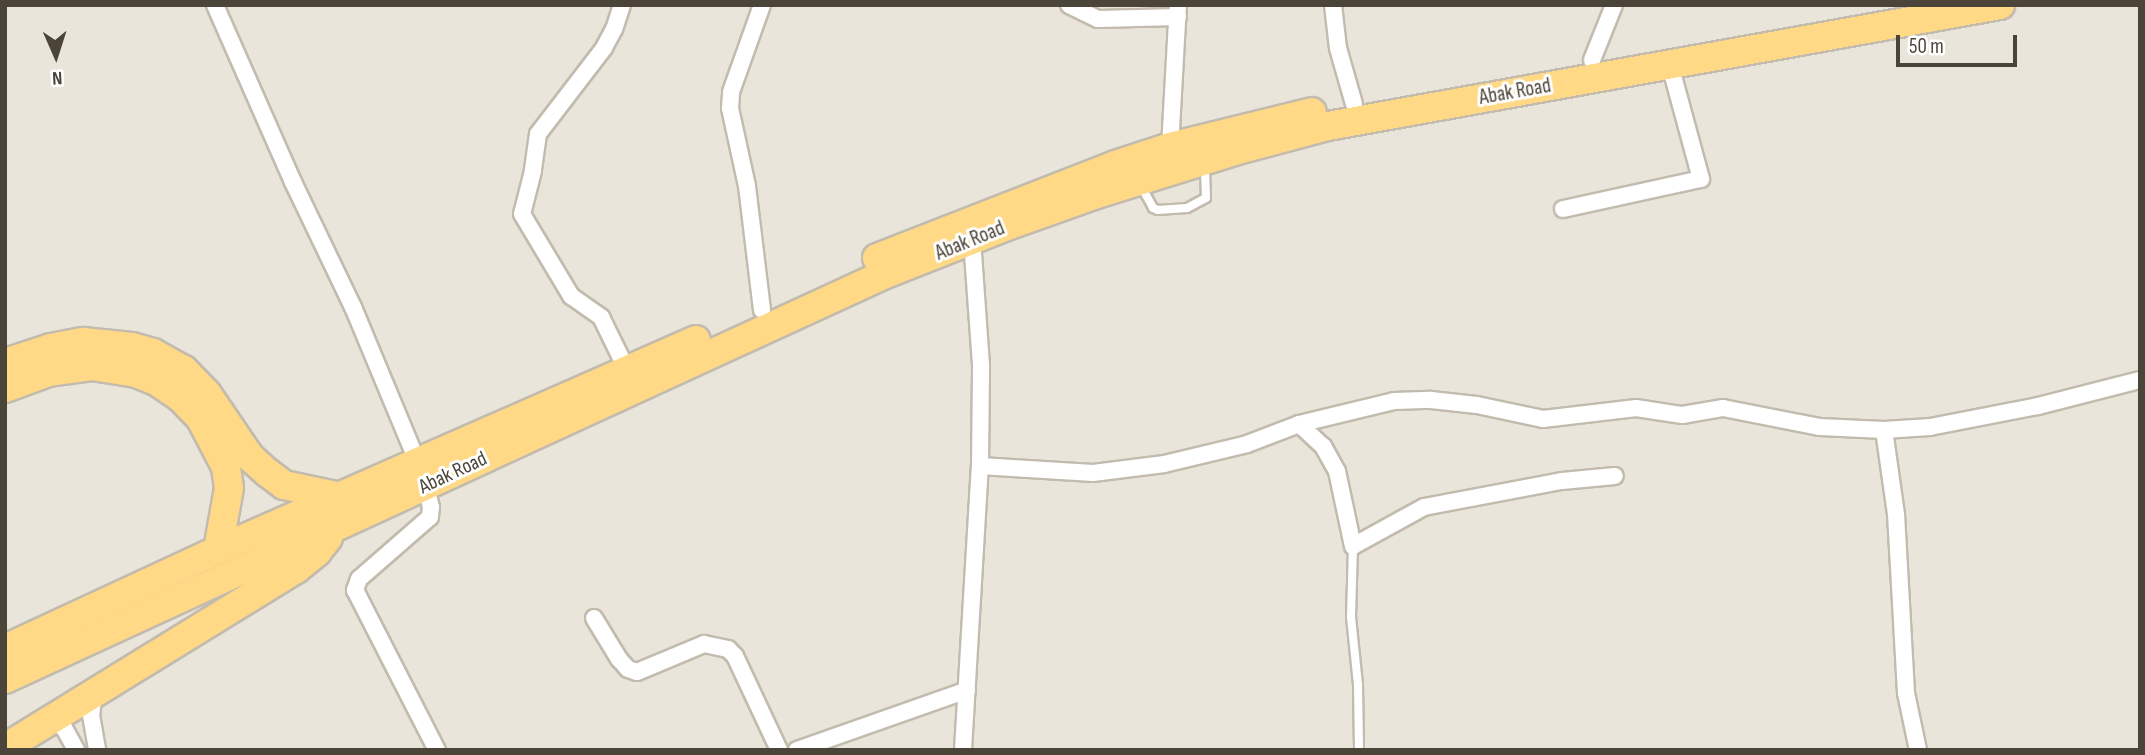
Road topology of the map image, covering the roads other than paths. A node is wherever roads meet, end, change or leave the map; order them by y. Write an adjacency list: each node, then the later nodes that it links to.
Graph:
1 (215, 5): 26 (street)
2 (622, 5): 20 (street)
3 (762, 5): 18 (street)
4 (1069, 5): 9 (street)
5 (1333, 5): 12 (street)
6 (1614, 5): 11 (street)
7 (1893, 5): 10 (highway, Abak Road)
8 (2000, 5): 10 (highway, Abak Road)
9 (1178, 11): 13 (street)
10 (1668, 57): 11 (highway, Abak Road); 14 (highway, Abak Road); 16 (street)
11 (1592, 60): 12 (highway, Abak Road)
12 (1354, 104): 13 (highway, Abak Road)
13 (1170, 147): 18 (highway, Abak Road)
14 (1205, 160): 15 (highway, Abak Road); 15 (lane)
15 (1138, 180): 17 (highway, Abak Road)
16 (1563, 209)
17 (972, 240): 25 (street); 26 (highway, Abak Road)
18 (762, 310): 20 (highway, Abak Road)
19 (5, 363): 28 (highway)
20 (627, 370): 26 (highway, Abak Road)
21 (2140, 380): 24 (street)
22 (5, 388): 31 (highway)
23 (1299, 424): 24 (street); 25 (street); 30 (street)
24 (1884, 430): 46 (street)
25 (980, 466): 35 (street)
26 (422, 474): 28 (highway, Abak Road); 29 (highway, Abak Road); 41 (street)
27 (1615, 476): 30 (street)
28 (341, 497): 31 (highway, Abak Road)
29 (336, 527): 34 (highway, Abak Road); 36 (highway)
30 (1353, 546): 45 (lane)
31 (218, 550): 33 (highway, Abak Road)
32 (594, 618): 42 (street)
33 (5, 649)
34 (5, 679)
35 (967, 690): 43 (street); 44 (street)
36 (94, 692): 37 (highway); 40 (street)
37 (50, 720): 38 (highway); 39 (street)
38 (5, 748)
39 (76, 750)
40 (97, 750)
41 (437, 750)
42 (779, 750)
43 (797, 750)
44 (963, 750)
45 (1359, 750)
46 (1918, 750)

